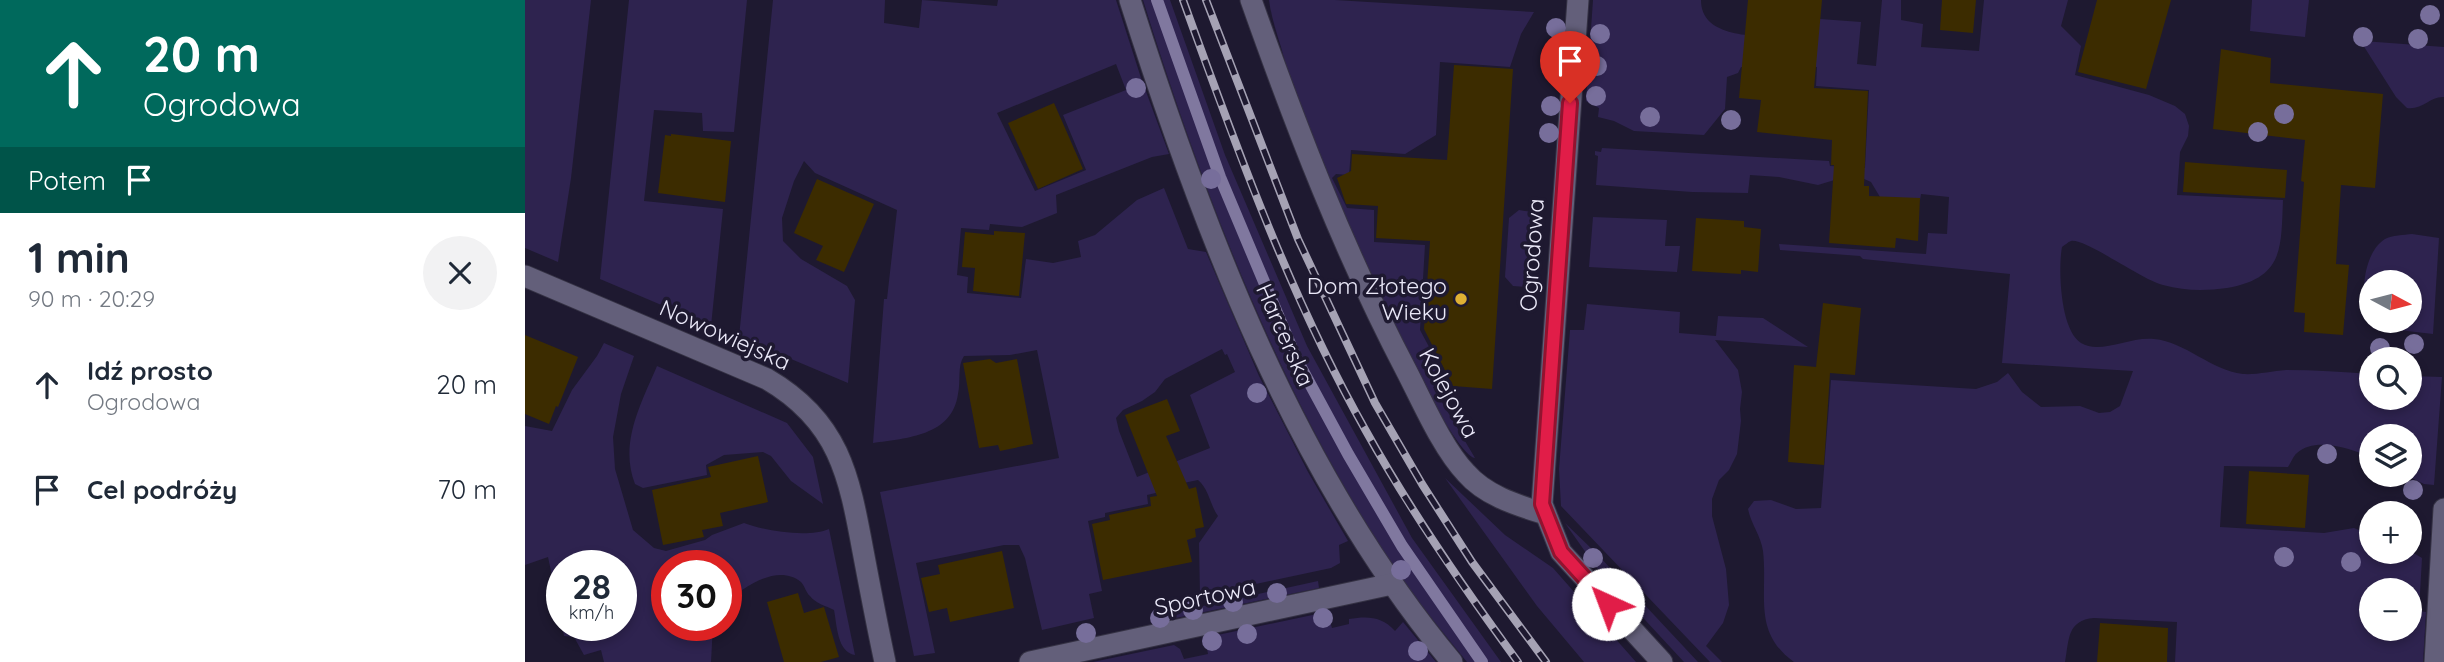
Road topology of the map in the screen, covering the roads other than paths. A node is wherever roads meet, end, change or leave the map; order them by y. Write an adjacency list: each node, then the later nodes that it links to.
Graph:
1 (1131, 0): 7 (street, Harcerska)
2 (1251, 0): 6 (street, Kolejowa)
3 (1578, 0): 6 (street, Ogrodowa)
4 (525, 276): 8 (street, Nowowiejska)
5 (2444, 509): 12 (street)
6 (1545, 514): 11 (street)
7 (1392, 584): 9 (street, Sportowa); 10 (street, Harcerska)
8 (885, 662)
9 (1030, 662)
10 (1452, 662)
11 (1663, 662)
12 (2435, 662)

